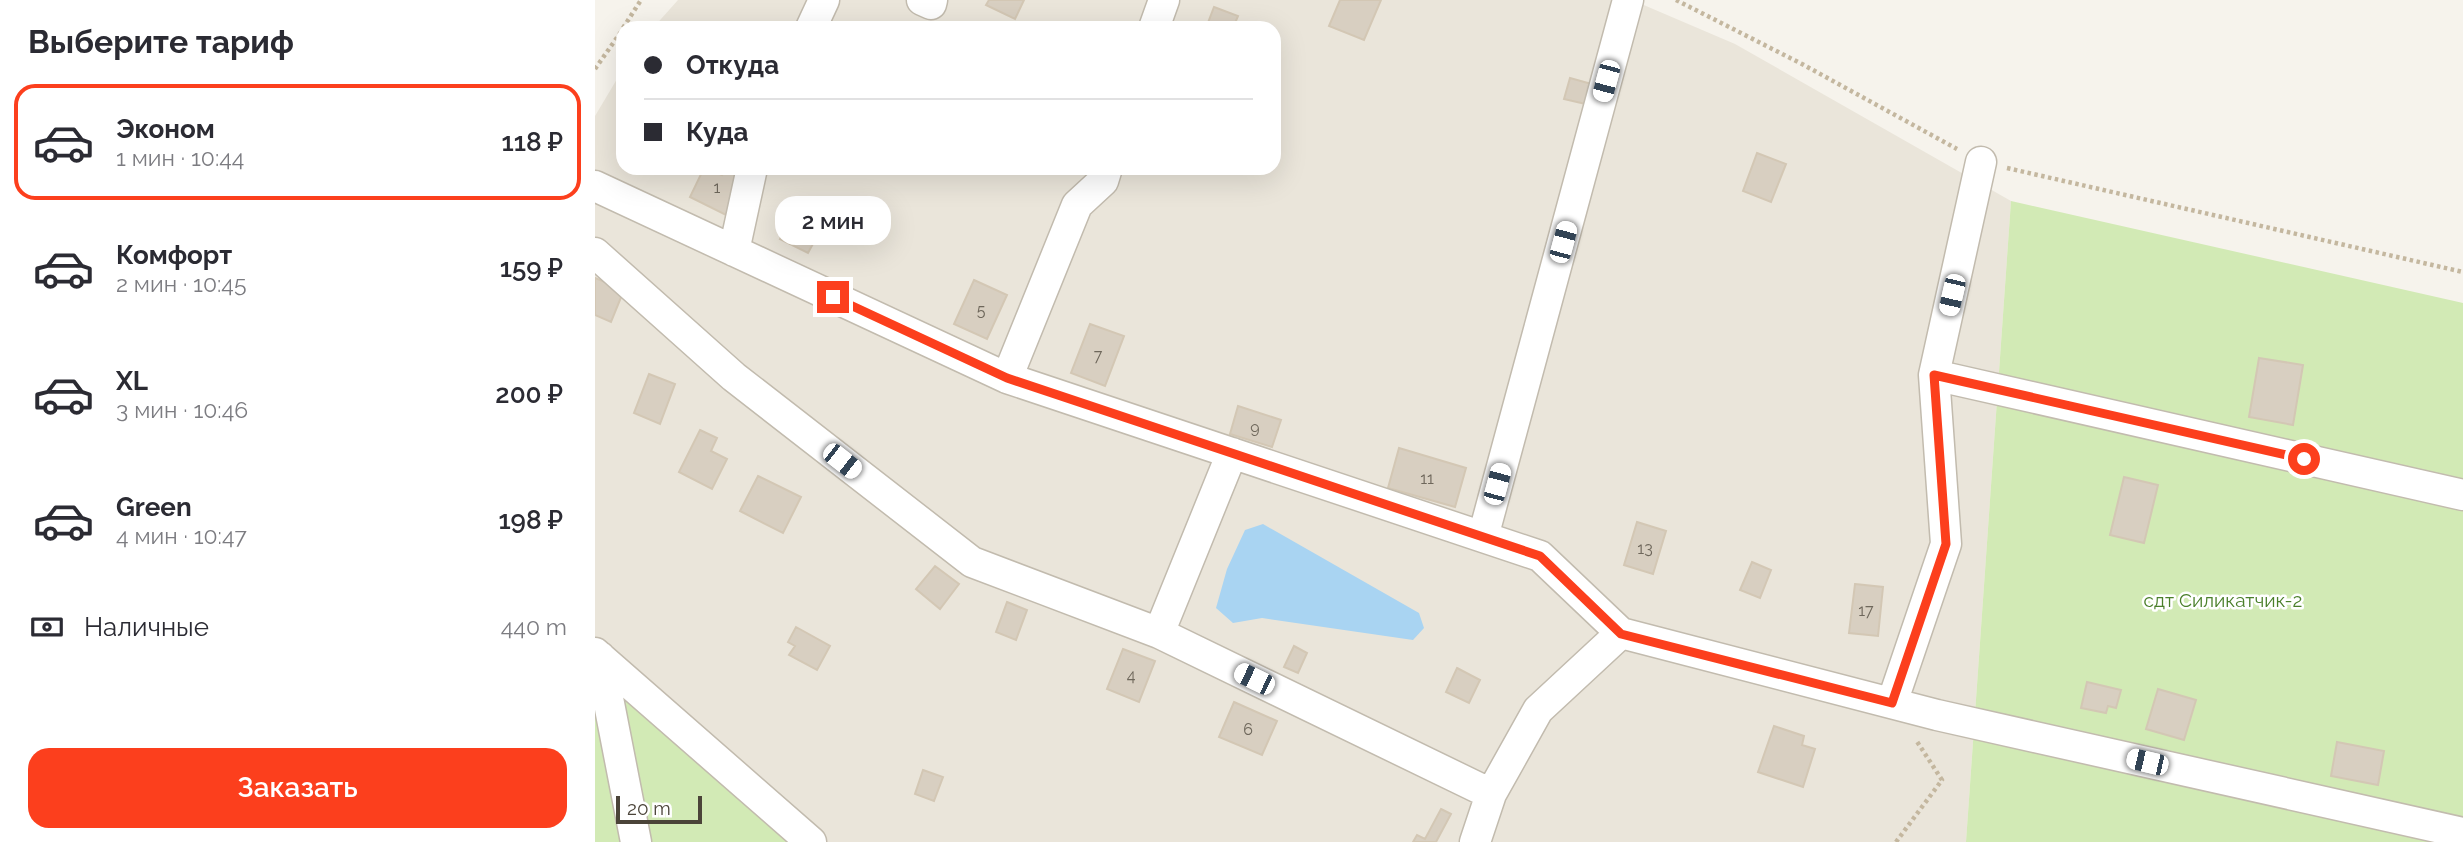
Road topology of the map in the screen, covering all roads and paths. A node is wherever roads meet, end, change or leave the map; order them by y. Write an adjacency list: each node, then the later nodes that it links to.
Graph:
1 (641, 0): 8 (path)
2 (824, 0): 9 (street)
3 (922, 0): 4 (street)
4 (932, 0)
5 (1164, 0): 10 (street)
6 (1628, 0): 24 (street)
7 (1676, 0): 13 (path)
8 (628, 21)
9 (814, 21)
10 (1156, 21)
11 (616, 38): 12 (path)
12 (595, 69)
13 (1981, 162): 19 (path); 20 (street)
14 (750, 175): 17 (street)
15 (1105, 175): 21 (street)
16 (595, 186): 17 (street)
17 (734, 251): 21 (street)
18 (595, 253): 25 (street)
19 (2463, 272)
20 (1934, 375): 23 (street); 28 (street)
21 (1007, 378): 22 (street)
22 (1232, 453): 24 (street); 25 (street)
23 (2463, 495)
24 (1483, 537): 26 (street)
25 (1159, 633): 29 (street)
26 (1621, 634): 28 (street); 29 (street)
27 (597, 655): 31 (street); 32 (street)
28 (1892, 703): 30 (street); 34 (path)
29 (1490, 794): 33 (street)
30 (2463, 833)
31 (636, 842)
32 (811, 842)
33 (1475, 842)
34 (1896, 842)

